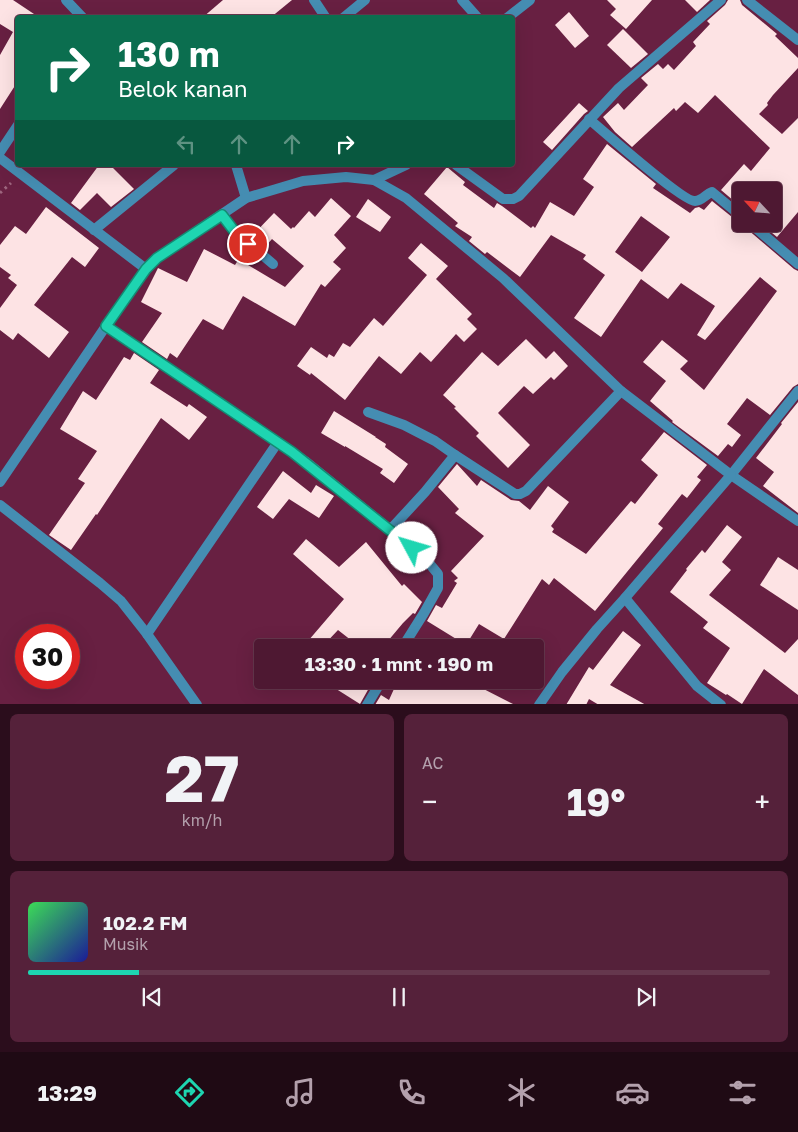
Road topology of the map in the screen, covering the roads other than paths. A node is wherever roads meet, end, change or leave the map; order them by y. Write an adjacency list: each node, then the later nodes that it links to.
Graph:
1 (66, 0): 8 (street)
2 (314, 0): 9 (street)
3 (365, 0): 10 (street)
4 (462, 0): 11 (street)
5 (530, 0): 12 (street)
6 (721, 0): 14 (street)
7 (747, 0): 13 (street)
8 (80, 15)
9 (324, 15)
10 (347, 15)
11 (475, 15)
12 (511, 15)
13 (798, 40)
14 (589, 120): 21 (street); 24 (street)
15 (15, 130): 16 (street)
16 (0, 152)
17 (0, 158): 26 (street)
18 (172, 167): 26 (street)
19 (237, 167): 23 (street)
20 (402, 167): 22 (street)
21 (459, 167)
22 (374, 180): 23 (street); 32 (street)
23 (246, 198): 25 (street)
24 (732, 209)
25 (222, 215): 28 (street); 30 (street)
26 (94, 230): 30 (street)
27 (760, 232): 29 (street)
28 (273, 264)
29 (798, 264)
30 (146, 269): 31 (street)
31 (106, 326): 35 (street); 38 (street)
32 (621, 391): 36 (street); 37 (street)
33 (798, 391): 37 (street)
34 (368, 412): 36 (street)
35 (278, 442): 41 (street); 43 (street)
36 (456, 455): 41 (street)
37 (731, 475): 40 (street); 42 (street)
38 (0, 482)
39 (0, 505): 43 (street)
40 (798, 521)
41 (390, 530): 44 (street)
42 (626, 598): 48 (street); 49 (street)
43 (147, 634): 46 (street)
44 (408, 639)
45 (376, 689): 47 (street)
46 (197, 704)
47 (367, 704)
48 (539, 704)
49 (722, 704)

